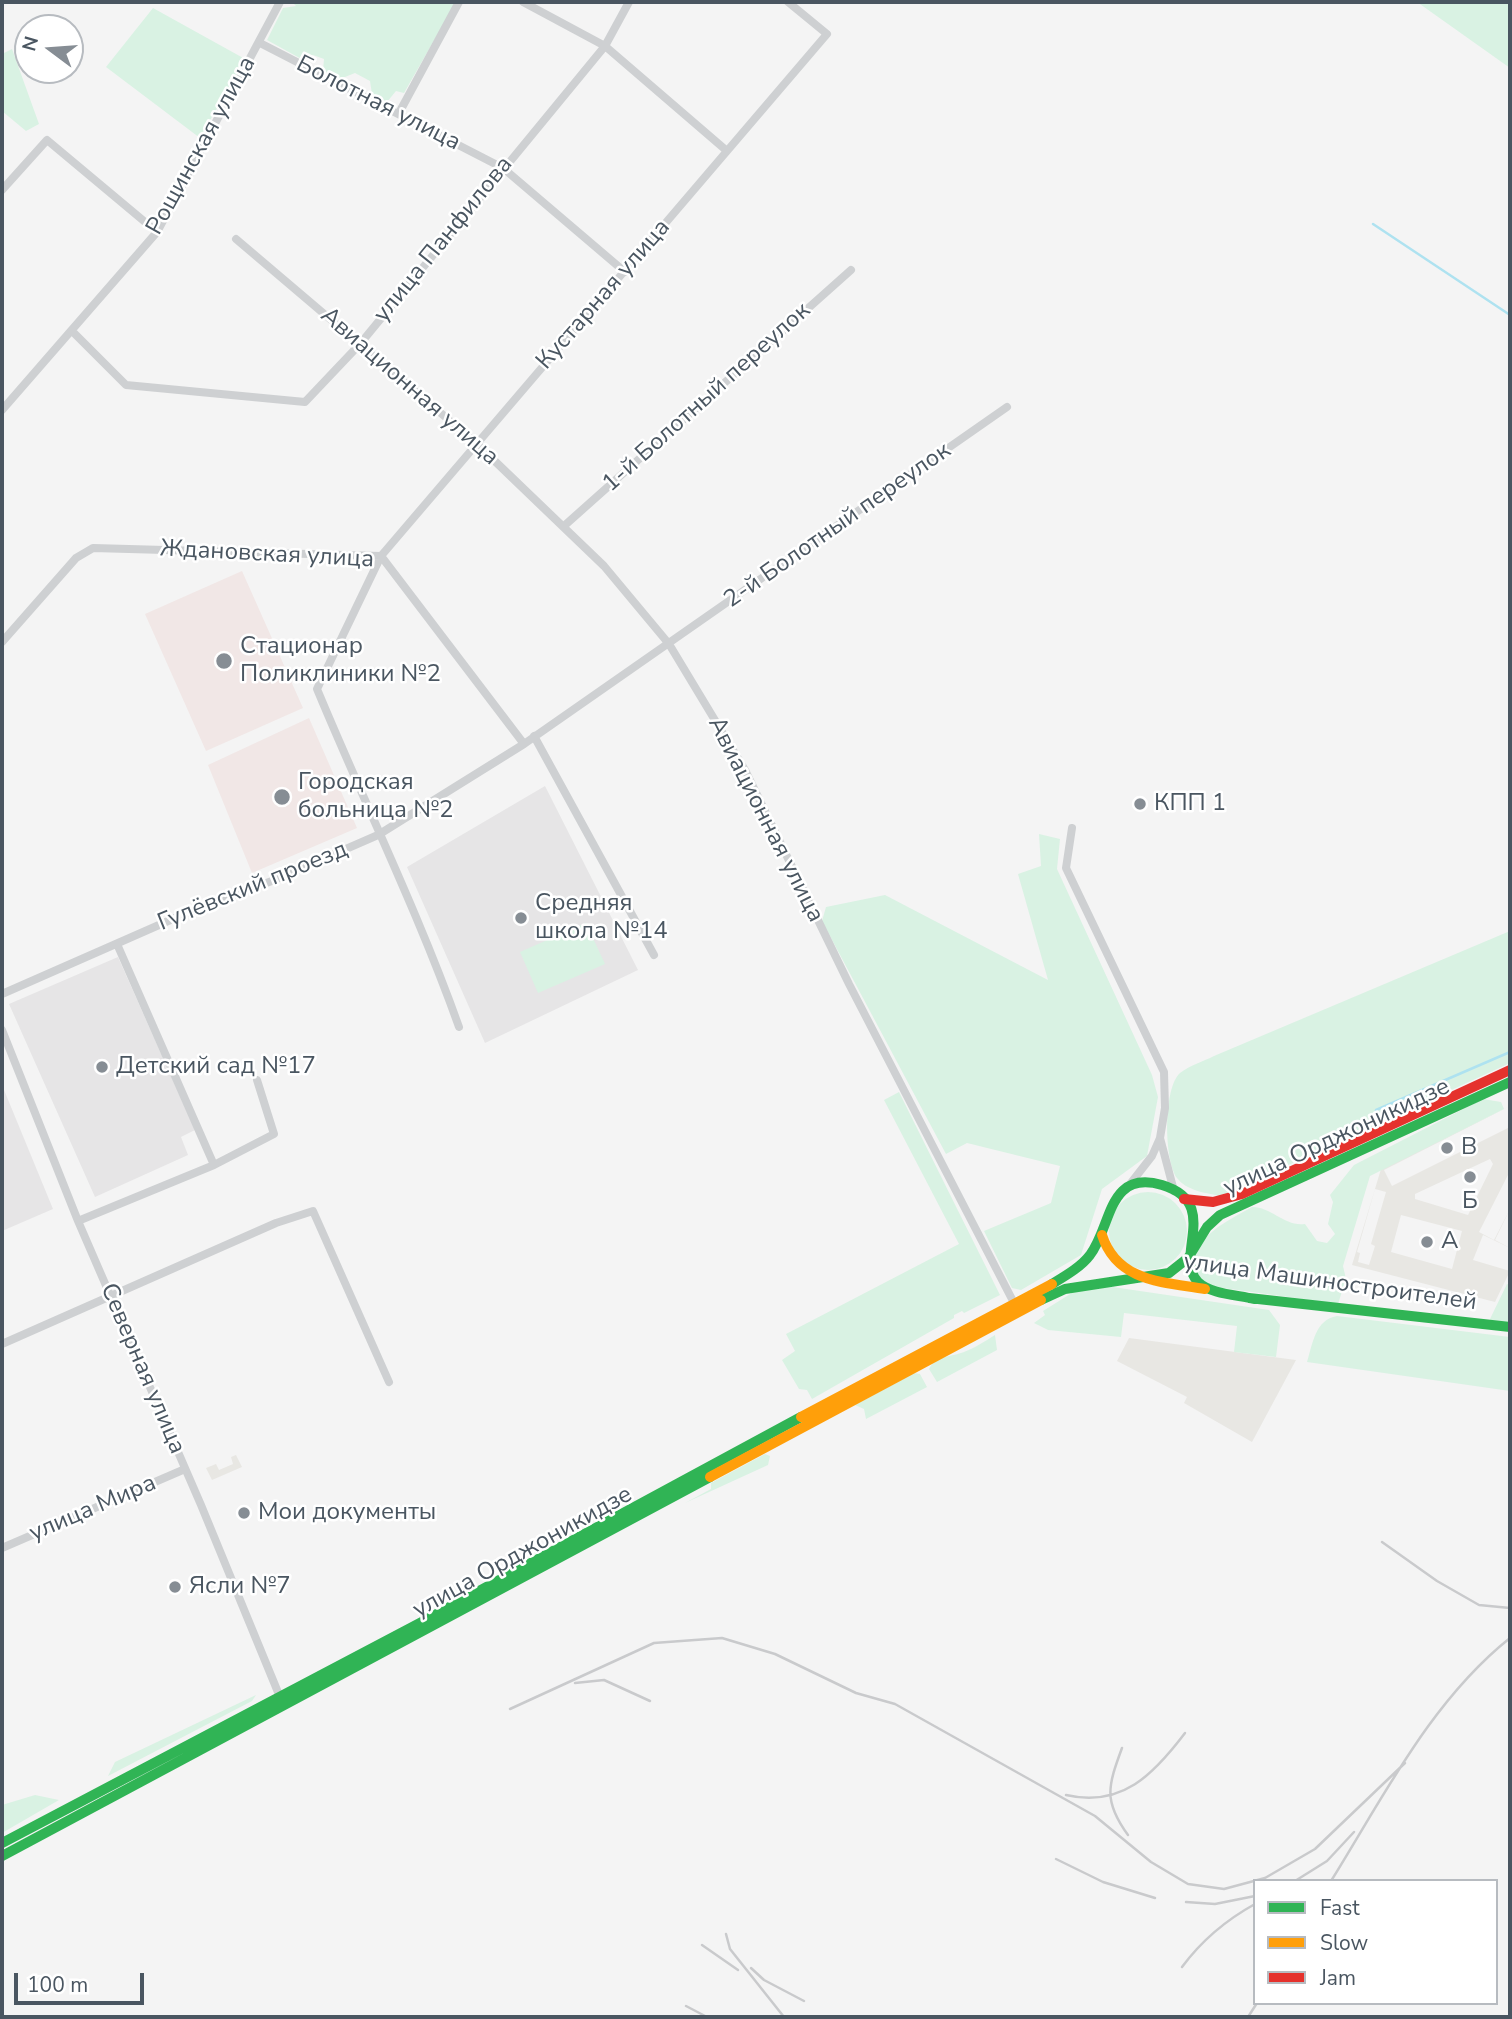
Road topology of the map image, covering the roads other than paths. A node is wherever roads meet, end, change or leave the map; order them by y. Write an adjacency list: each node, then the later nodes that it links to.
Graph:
1 (280, 2): 6 (street, Рощинская улица)
2 (459, 2): 8 (street)
3 (523, 2): 7 (street)
4 (629, 2): 7 (street, улица Панфилова)
5 (788, 2): 9 (street, Кустарная улица)
6 (260, 43): 8 (street, Болотная улица); 12 (street, Рощинская улица)
7 (605, 46): 9 (street); 10 (street, улица Панфилова)
8 (399, 113): 10 (street, Болотная улица)
9 (727, 151): 15 (street, Кустарная улица)
10 (503, 168): 15 (street, Болотная улица); 17 (street, улица Панфилова)
11 (2, 190): 12 (street)
12 (157, 232): 16 (street, Рощинская улица)
13 (236, 239): 17 (street, Авиационная улица)
14 (851, 270): 21 (street, 1-й Болотный переулок)
15 (625, 272): 20 (street, Кустарная улица)
16 (72, 331): 17 (street, улица Панфилова); 19 (street, Рощинская улица)
17 (360, 344): 20 (street, Авиационная улица)
18 (1007, 407): 24 (street, 2-й Болотный переулок)
19 (2, 410)
20 (476, 443): 21 (street, Авиационная улица); 22 (street, Кустарная улица)
21 (564, 526): 24 (street, Авиационная улица)
22 (381, 556): 23 (street, Ждановская улица); 26 (street, Ждановская улица); 28 (street, Кустарная улица)
23 (2, 642)
24 (669, 644): 25 (street, Гулёвский проезд); 49 (street, Авиационная улица)
25 (534, 736): 26 (street, Гулёвский проезд); 30 (street)
26 (524, 744): 28 (street, Гулёвский проезд)
27 (1072, 828): 37 (street)
28 (378, 835): 29 (street, Гулёвский проезд); 32 (street, Кустарная улица)
29 (117, 944): 31 (street, Гулёвский проезд); 38 (street)
30 (654, 955)
31 (2, 994)
32 (459, 1027)
33 (2, 1030): 42 (street, Северная улица)
34 (1510, 1070): 41 (main road, улица Орджоникидзе)
35 (257, 1080): 38 (street)
36 (1510, 1082): 44 (main road, улица Орджоникидзе)
37 (1160, 1138): 39 (street); 40 (street)
38 (214, 1166): 42 (street)
39 (1125, 1189): 40 (main road); 43 (main road)
40 (1174, 1191): 41 (main road)
41 (1184, 1199): 44 (main road)
42 (78, 1220): 47 (street, Северная улица)
43 (1101, 1232): 45 (main road); 46 (main road)
44 (1193, 1247): 45 (main road); 48 (main road)
45 (1145, 1278): 46 (main road); 48 (main road, улица Машиностроителей)
46 (1064, 1284): 49 (main road, улица Орджоникидзе); 56 (main road, улица Орджоникидзе)
47 (112, 1295): 51 (street); 52 (street); 53 (street, Северная улица)
48 (1254, 1298): 50 (main road, улица Машиностроителей)
49 (1014, 1303): 55 (main road, улица Орджоникидзе)
50 (1510, 1327)
51 (2, 1344)
52 (389, 1382)
53 (185, 1469): 54 (street, улица Мира); 55 (street, Северная улица)
54 (2, 1548)
55 (279, 1696): 56 (street, Северная улица); 57 (main road, улица Орджоникидзе)
56 (284, 1707): 58 (main road, улица Орджоникидзе)
57 (2, 1843)
58 (2, 1856)

